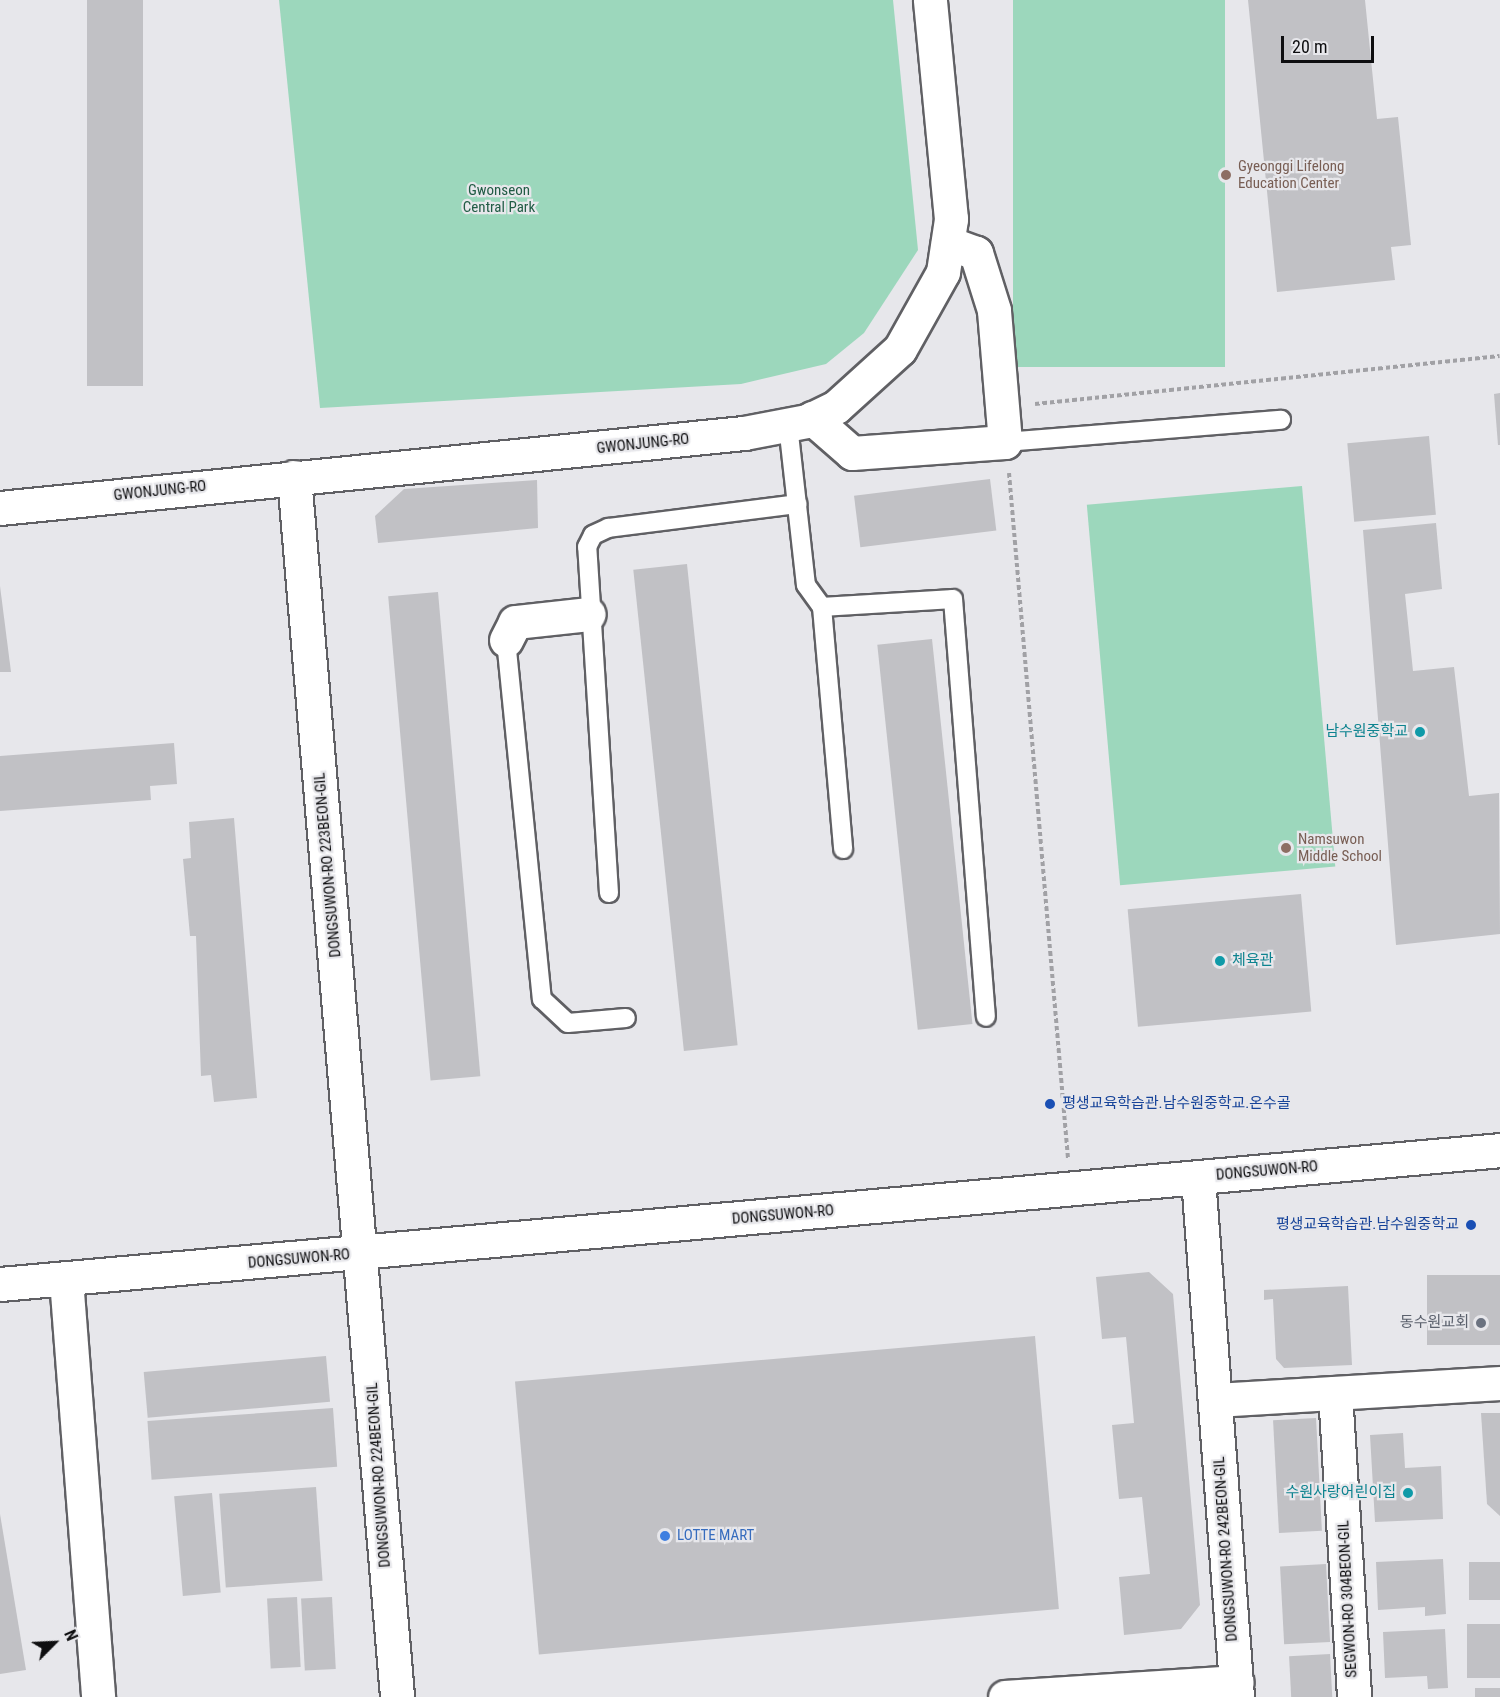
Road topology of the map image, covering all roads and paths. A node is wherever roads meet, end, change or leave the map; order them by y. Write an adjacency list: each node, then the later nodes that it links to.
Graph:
1 (930, 0): 2 (street, GWONJUNG-RO)
2 (948, 243): 5 (street, GWONJUNG-RO); 6 (street)
3 (1500, 356): 6 (path)
4 (1281, 420): 6 (lane)
5 (800, 422): 6 (street); 7 (street, GWONJUNG-RO); 8 (lane)
6 (1005, 442): 19 (path)
7 (294, 477): 9 (street, GWONJUNG-RO); 20 (street, DONGSUWON-RO 223BEON-GIL)
8 (797, 504): 10 (lane); 11 (lane)
9 (0, 508)
10 (822, 607): 13 (lane); 15 (lane)
11 (589, 614): 12 (street); 14 (lane)
12 (506, 640): 16 (lane)
13 (843, 849)
14 (609, 893)
15 (986, 1017)
16 (626, 1018)
17 (1500, 1150): 18 (street, DONGSUWON-RO)
18 (1198, 1178): 19 (street, DONGSUWON-RO); 25 (street, DONGSUWON-RO 242BEON-GIL)
19 (1071, 1189): 20 (street, DONGSUWON-RO)
20 (362, 1254): 21 (street, DONGSUWON-RO); 28 (street, DONGSUWON-RO 224BEON-GIL)
21 (66, 1279): 22 (street, DONGSUWON-RO); 27 (street)
22 (0, 1284)
23 (1500, 1383): 24 (street)
24 (1335, 1393): 25 (street); 30 (street, SEGWON-RO 304BEON-GIL)
25 (1215, 1400): 26 (street, DONGSUWON-RO 242BEON-GIL)
26 (1237, 1690): 29 (street)
27 (99, 1697)
28 (397, 1697)
29 (1005, 1697)
30 (1354, 1697)

